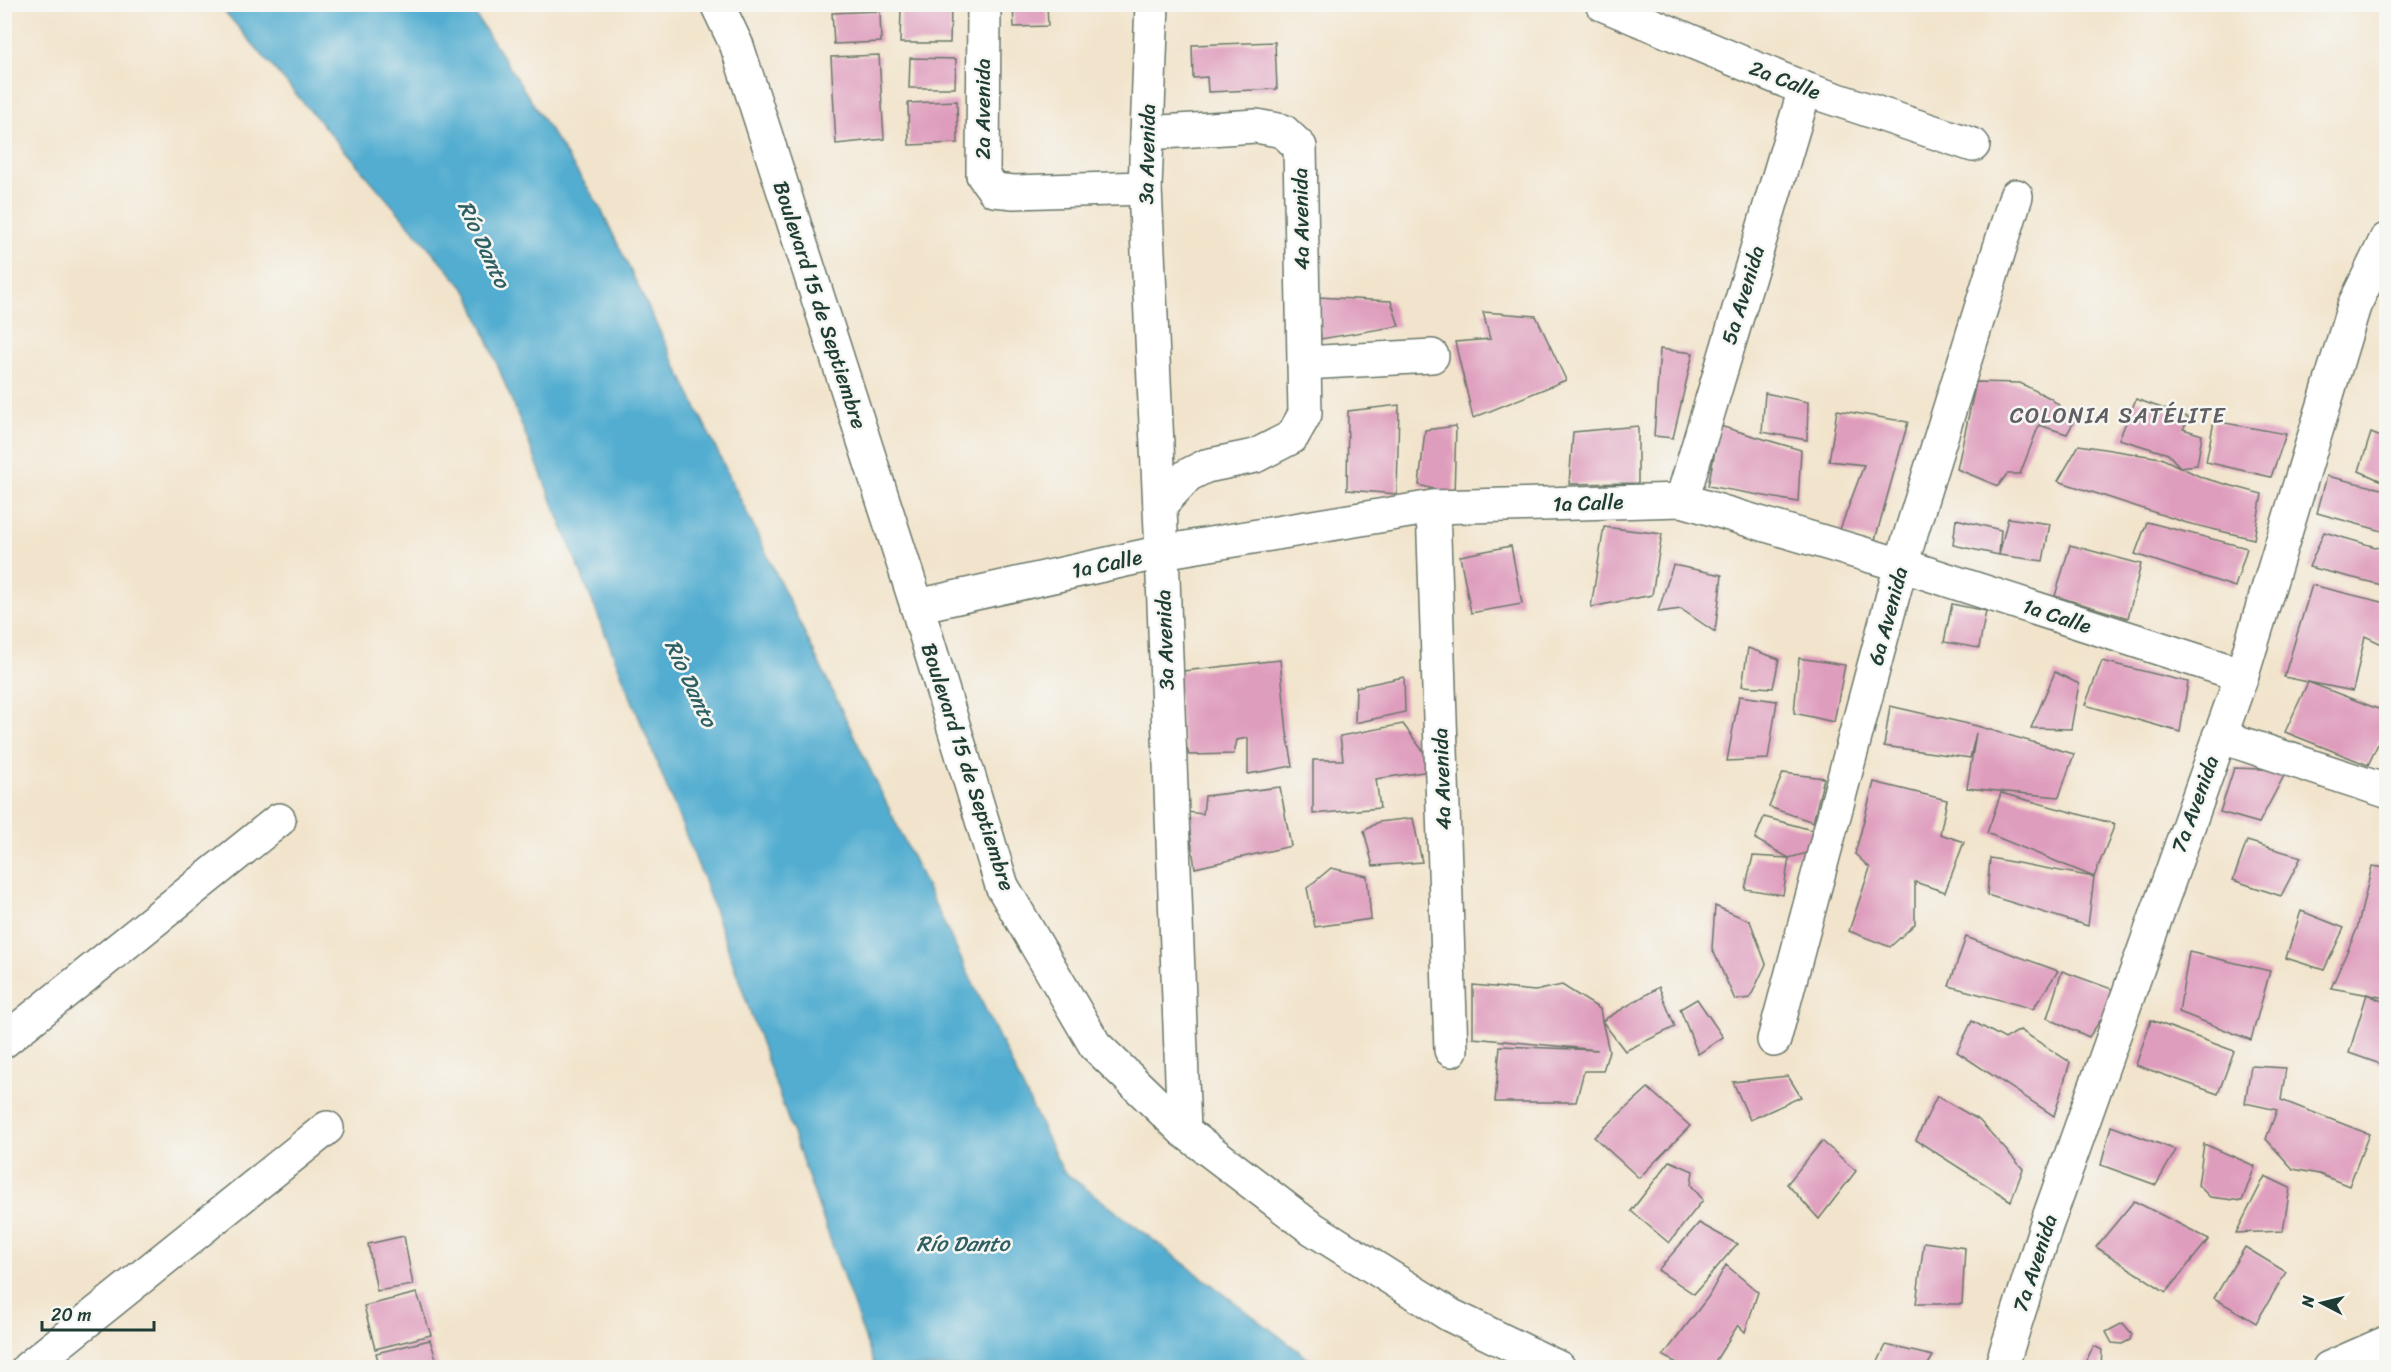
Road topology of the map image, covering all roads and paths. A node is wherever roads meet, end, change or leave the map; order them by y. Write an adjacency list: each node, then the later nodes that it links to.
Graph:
1 (717, 4): 18 (street, Boulevard 15 de Septiembre)
2 (984, 4): 8 (street, 2a Avenida)
3 (1152, 4): 6 (street, 3a Avenida)
4 (1602, 4): 5 (street, 2a Calle)
5 (1805, 89): 7 (street, 2a Calle); 13 (street, 5a Avenida)
6 (1147, 133): 8 (street, 3a Avenida); 12 (street, 4a Avenida)
7 (1973, 145)
8 (1145, 188): 14 (street, 3a Avenida)
9 (2016, 196): 17 (street, 6a Avenida)
10 (2386, 240): 19 (street, 7a Avenida)
11 (1432, 356): 12 (street)
12 (1304, 363): 14 (street, 4a Avenida)
13 (1682, 500): 15 (street, 1a Calle); 17 (street, 1a Calle)
14 (1160, 505): 16 (street, 3a Avenida)
15 (1433, 507): 16 (street, 1a Calle); 25 (street, 4a Avenida)
16 (1162, 552): 18 (street, 1a Calle); 27 (street, 3a Avenida)
17 (1901, 565): 19 (street, 1a Calle); 23 (street, 6a Avenida)
18 (917, 606): 27 (street, Boulevard 15 de Septiembre)
19 (2242, 675): 20 (street, 7a Avenida)
20 (2220, 736): 21 (street); 31 (street, 7a Avenida)
21 (2386, 791)
22 (279, 820): 24 (street)
23 (1774, 1040)
24 (4, 1041)
25 (1451, 1050)
26 (327, 1128): 29 (street)
27 (1184, 1131): 30 (street, Boulevard 15 de Septiembre)
28 (2386, 1344): 32 (street)
29 (28, 1368)
30 (1559, 1368)
31 (2001, 1368)
32 (2329, 1368)

